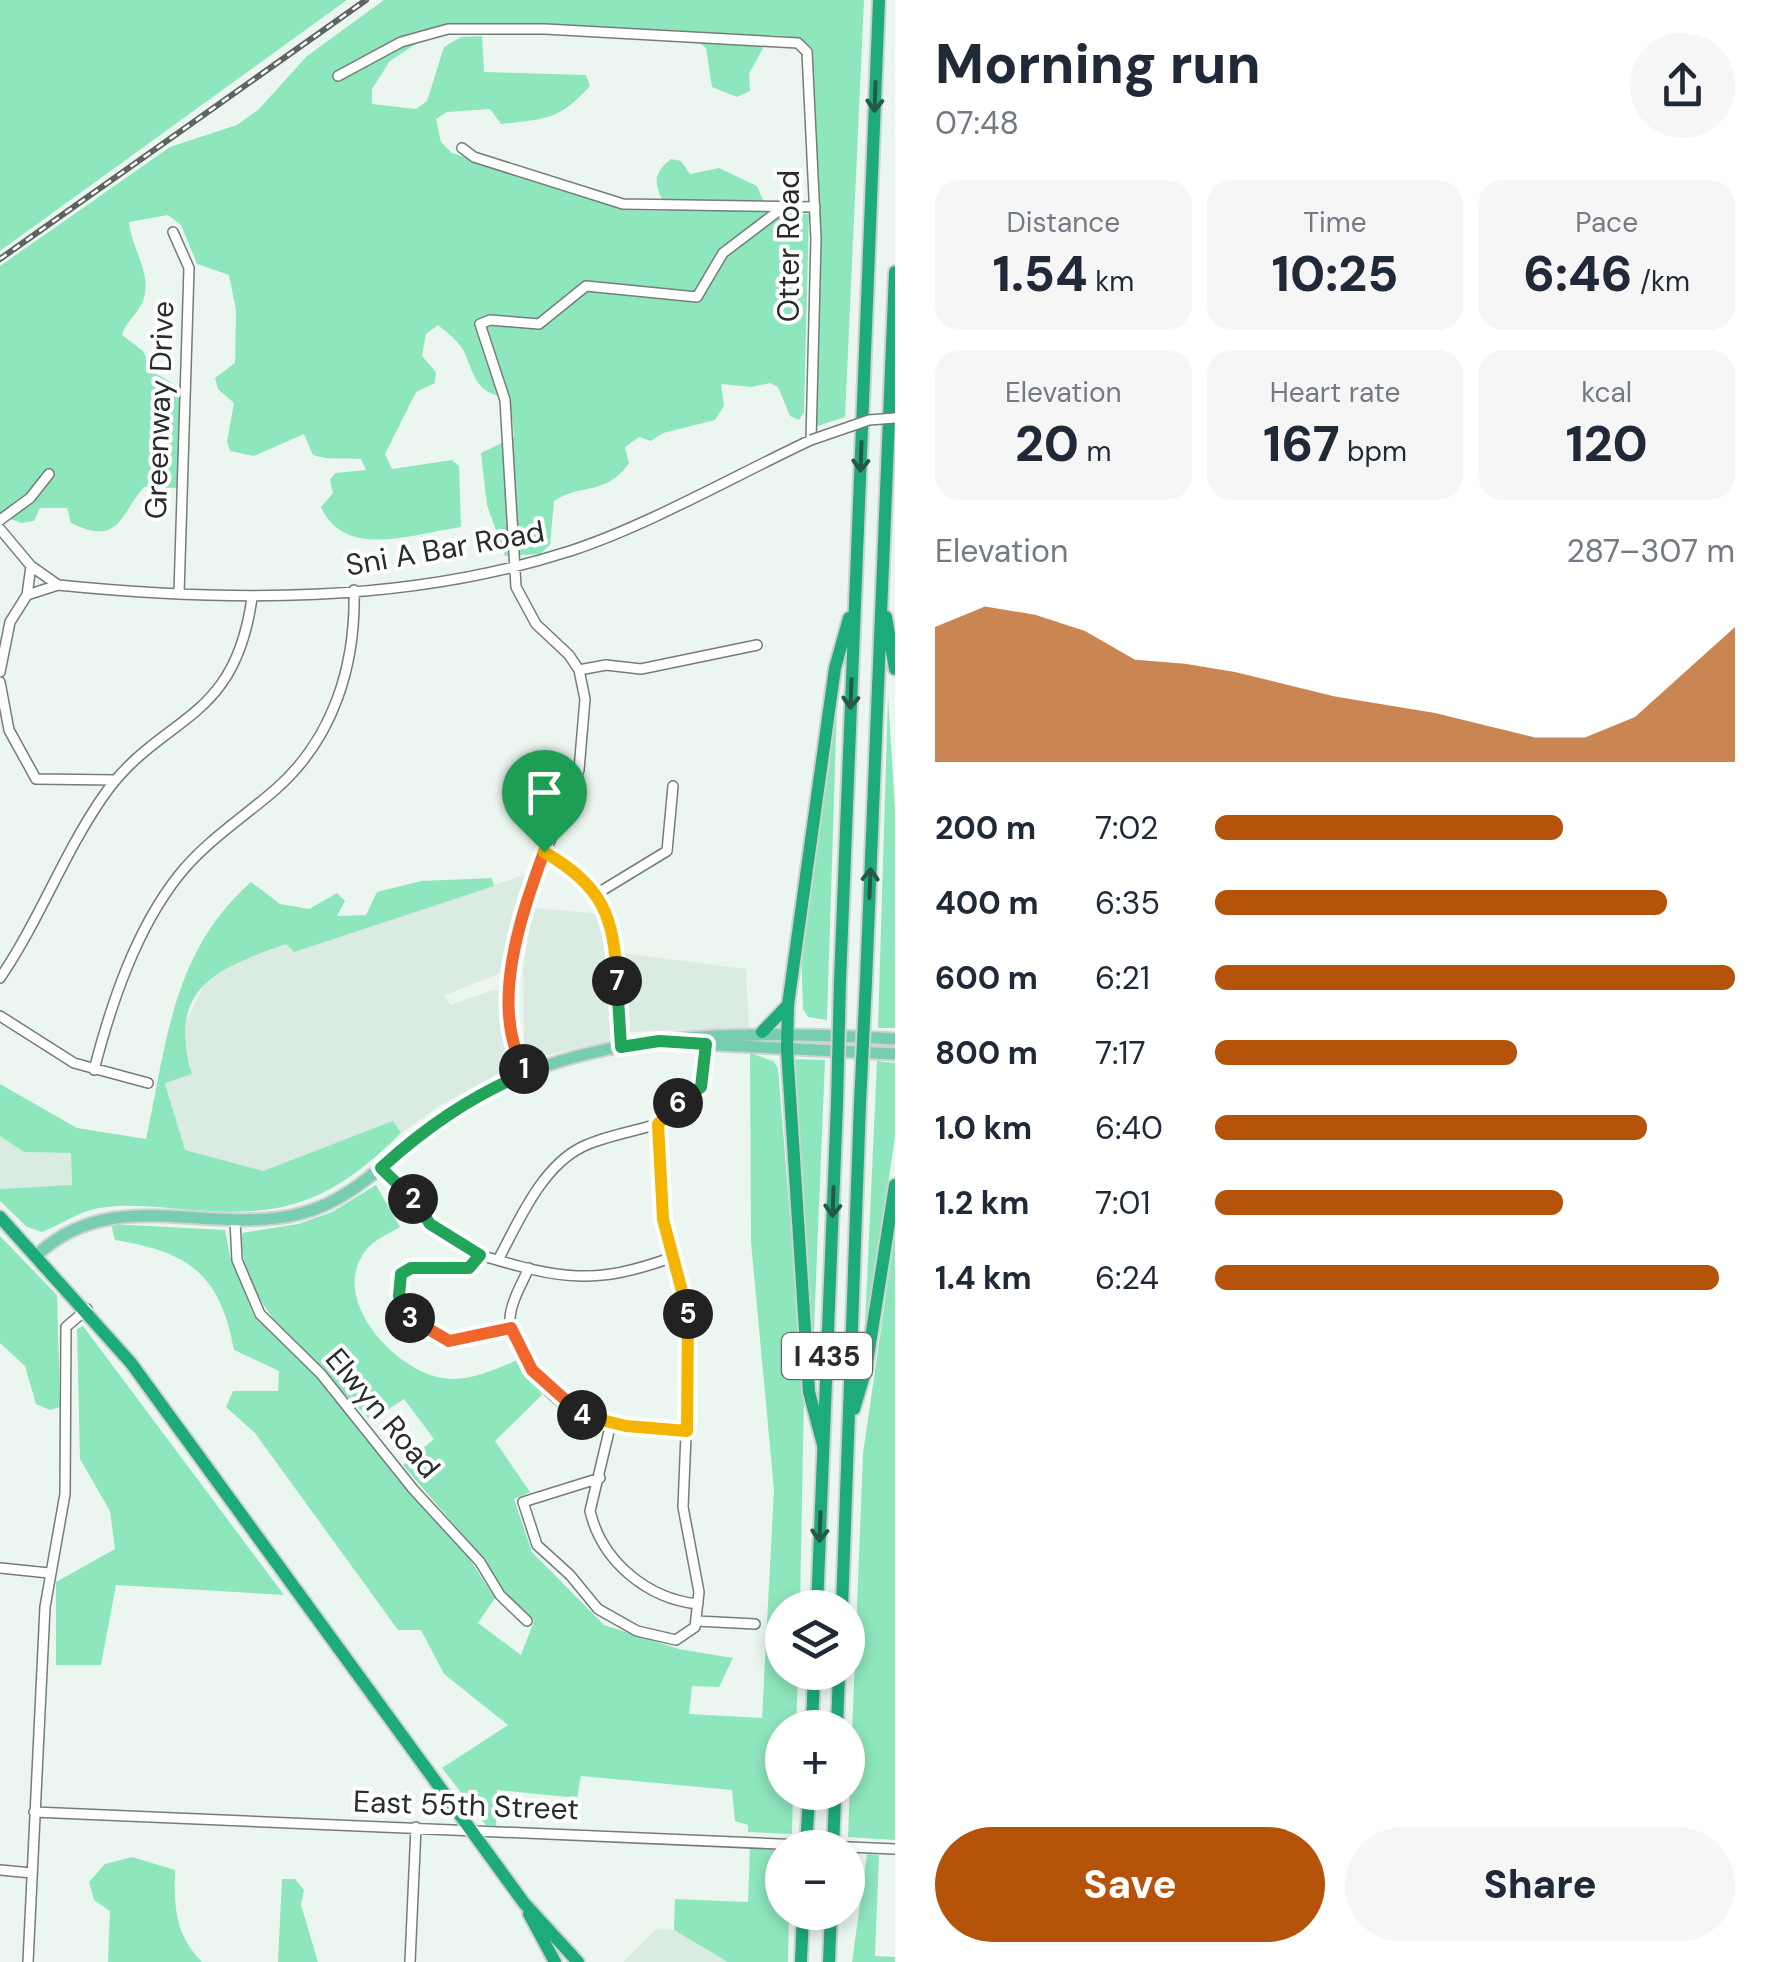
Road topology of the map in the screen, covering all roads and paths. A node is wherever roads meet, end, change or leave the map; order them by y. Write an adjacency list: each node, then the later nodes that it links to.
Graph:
1 (879, 0): 20 (highway, I 435, one-way to 20)
2 (338, 76): 4 (street, Otter Road)
3 (462, 148): 5 (street)
4 (815, 207): 5 (street); 9 (street, Otter Road)
5 (781, 210): 14 (street)
6 (173, 232): 18 (street, Greenway Drive)
7 (895, 272): 17 (highway, I 435)
8 (895, 418): 9 (street, Sni A Bar Road, bridge)
9 (811, 440): 14 (street, Sni A Bar Road)
10 (49, 474): 11 (street)
11 (0, 520)
12 (0, 528): 13 (street, Sni A Bar Road)
13 (31, 566): 15 (street, Sni A Bar Road); 19 (street)
14 (514, 567): 16 (street, Sni A Bar Road); 26 (street)
15 (58, 584): 18 (street, Sni A Bar Road); 19 (street)
16 (354, 590): 21 (street, Sni A Bar Road); 46 (street)
17 (882, 590): 25 (highway); 62 (highway, I 435, one-way to 17, bridge)
18 (179, 594): 21 (street, Sni A Bar Road)
19 (27, 595): 22 (street)
20 (855, 596): 36 (highway); 64 (highway, I 435, one-way to 64, bridge)
21 (252, 598): 29 (street)
22 (10, 622): 23 (street); 27 (street)
23 (0, 630)
24 (757, 645): 26 (street)
25 (895, 668)
26 (578, 670): 31 (street)
27 (0, 672)
28 (0, 682): 29 (street)
29 (115, 780): 34 (street)
30 (673, 786): 32 (street)
31 (544, 852): 32 (street); 47 (street)
32 (598, 893): 43 (street)
33 (0, 956): 34 (street)
34 (12, 960): 35 (street)
35 (0, 978)
36 (788, 1006): 38 (highway); 39 (highway)
37 (0, 1016): 46 (street)
38 (762, 1032): 39 (main road); 41 (main road)
39 (788, 1033): 40 (main road); 44 (highway)
40 (895, 1039)
41 (659, 1041): 42 (main road); 43 (main road)
42 (706, 1044): 44 (main road); 49 (street)
43 (621, 1047): 47 (main road)
44 (787, 1049): 45 (main road); 64 (highway)
45 (895, 1054)
46 (94, 1070): 48 (street)
47 (526, 1073): 50 (main road)
48 (148, 1082)
49 (658, 1124): 56 (street); 57 (street)
50 (381, 1168): 53 (main road); 55 (street)
51 (895, 1186): 62 (highway)
52 (0, 1217): 54 (highway)
53 (236, 1220): 54 (main road); 71 (street, Elwyn Road)
54 (38, 1254): 59 (highway)
55 (480, 1255): 57 (street); 60 (street)
56 (674, 1257): 58 (street); 63 (street)
57 (498, 1260): 58 (street)
58 (529, 1268): 60 (street)
59 (87, 1309): 67 (street); 76 (highway)
60 (511, 1328): 61 (street)
61 (611, 1423): 63 (street); 65 (street)
62 (848, 1426): 69 (highway, I 435)
63 (687, 1431): 70 (street)
64 (823, 1445): 68 (highway, I 435, one-way to 68)
65 (600, 1478): 70 (street); 72 (street)
66 (0, 1568): 67 (street)
67 (49, 1573): 74 (street)
68 (817, 1590)
69 (843, 1590)
70 (698, 1604): 72 (street)
71 (526, 1621)
72 (697, 1621): 73 (street)
73 (755, 1624)
74 (34, 1812): 75 (street, East 55th Street); 79 (street)
75 (416, 1828): 76 (street, East 55th Street); 84 (street)
76 (471, 1830): 77 (street, East 55th Street); 80 (highway)
77 (895, 1849)
78 (0, 1870): 79 (street)
79 (32, 1873): 83 (street)
80 (524, 1903): 85 (highway); 86 (highway)
81 (803, 1930): 87 (highway)
82 (830, 1930): 88 (highway)
83 (28, 1962)
84 (410, 1962)
85 (554, 1962)
86 (578, 1962)
87 (802, 1962)
88 (829, 1962)

